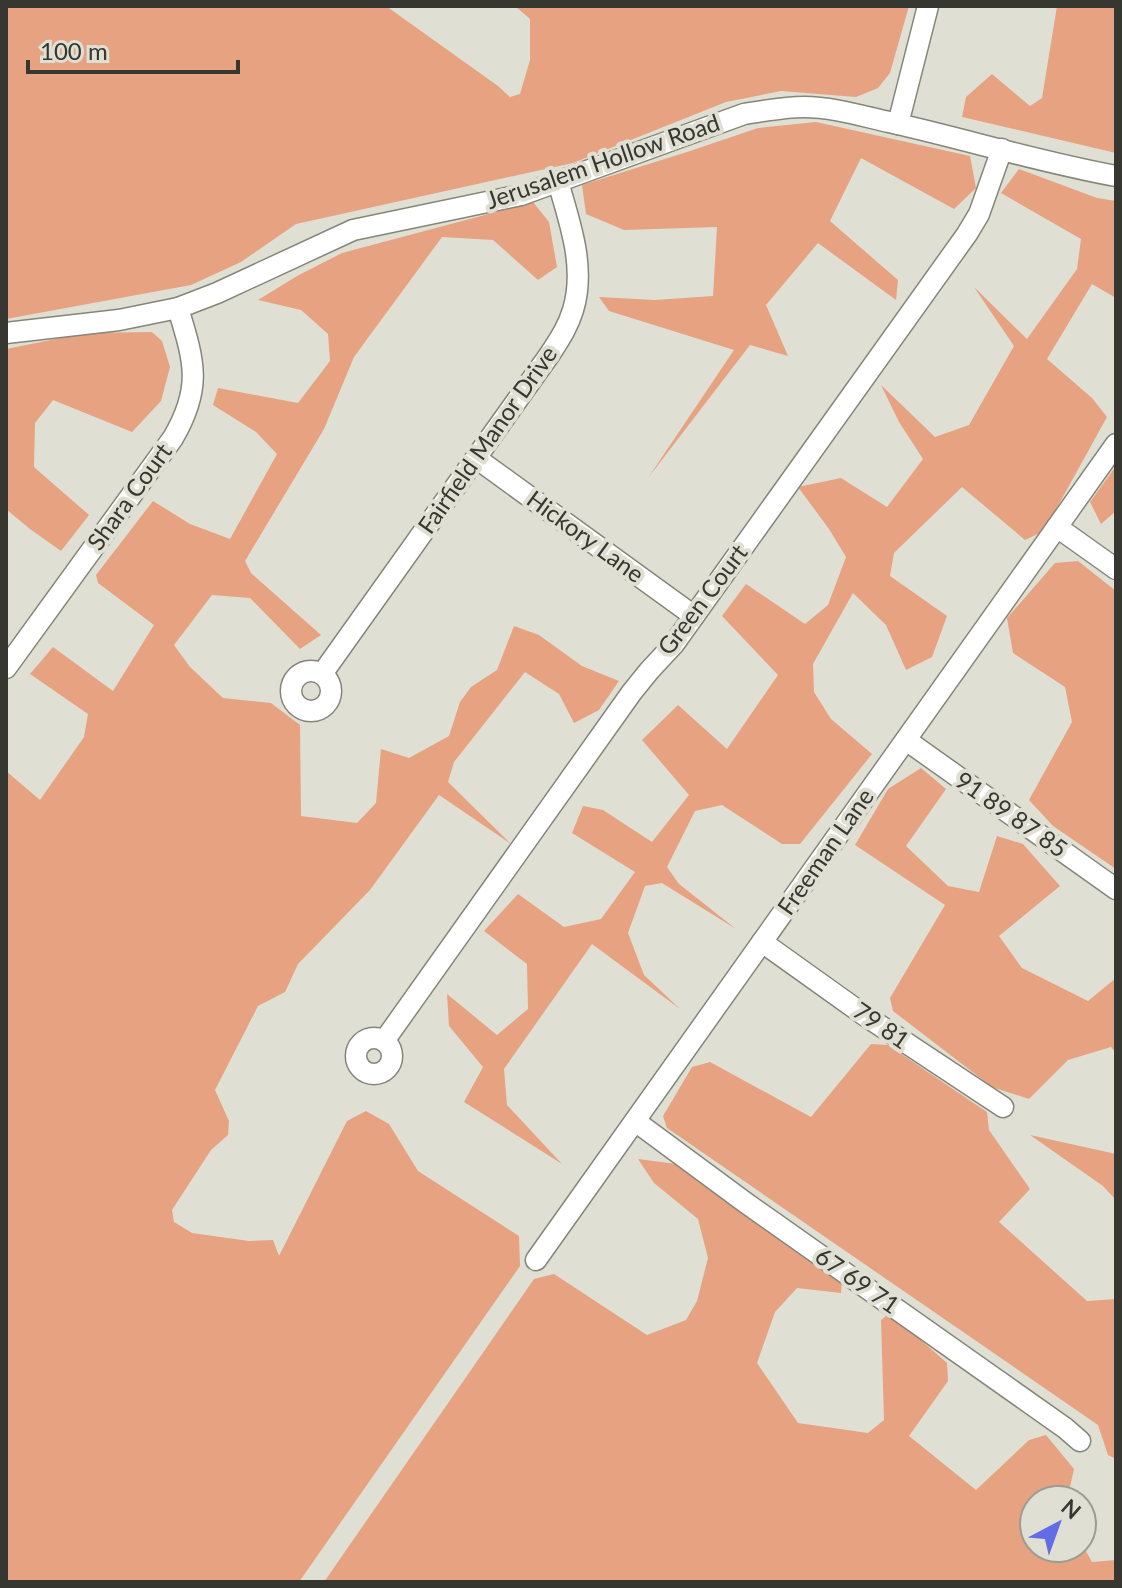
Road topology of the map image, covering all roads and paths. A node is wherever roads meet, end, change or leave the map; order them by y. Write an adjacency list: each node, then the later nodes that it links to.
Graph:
1 (928, 6): 2 (street)
2 (898, 124): 3 (street, Jerusalem Hollow Road); 5 (street, Jerusalem Hollow Road)
3 (1002, 149): 4 (street, Jerusalem Hollow Road); 12 (street, Green Court)
4 (1116, 176)
5 (558, 182): 6 (street, Jerusalem Hollow Road); 9 (street, Fairfield Manor Drive)
6 (178, 308): 7 (street, Jerusalem Hollow Road); 13 (street, Shara Court)
7 (6, 333)
8 (1116, 444): 10 (street, Freeman Lane)
9 (476, 458): 12 (street, Hickory Lane); 14 (street, Fairfield Manor Drive)
10 (1057, 527): 11 (street); 15 (street, Freeman Lane)
11 (1116, 569)
12 (694, 616): 18 (street, Green Court)
13 (6, 668)
14 (322, 674)
15 (906, 740): 16 (street, 91 89 87 85); 17 (street, Freeman Lane)
16 (1116, 889)
17 (762, 942): 19 (street, 79 81); 20 (street, Freeman Lane)
18 (384, 1041)
19 (1003, 1107)
20 (635, 1121): 21 (street, Freeman Lane); 22 (street, 67 69 71)
21 (536, 1260)
22 (1080, 1441)

